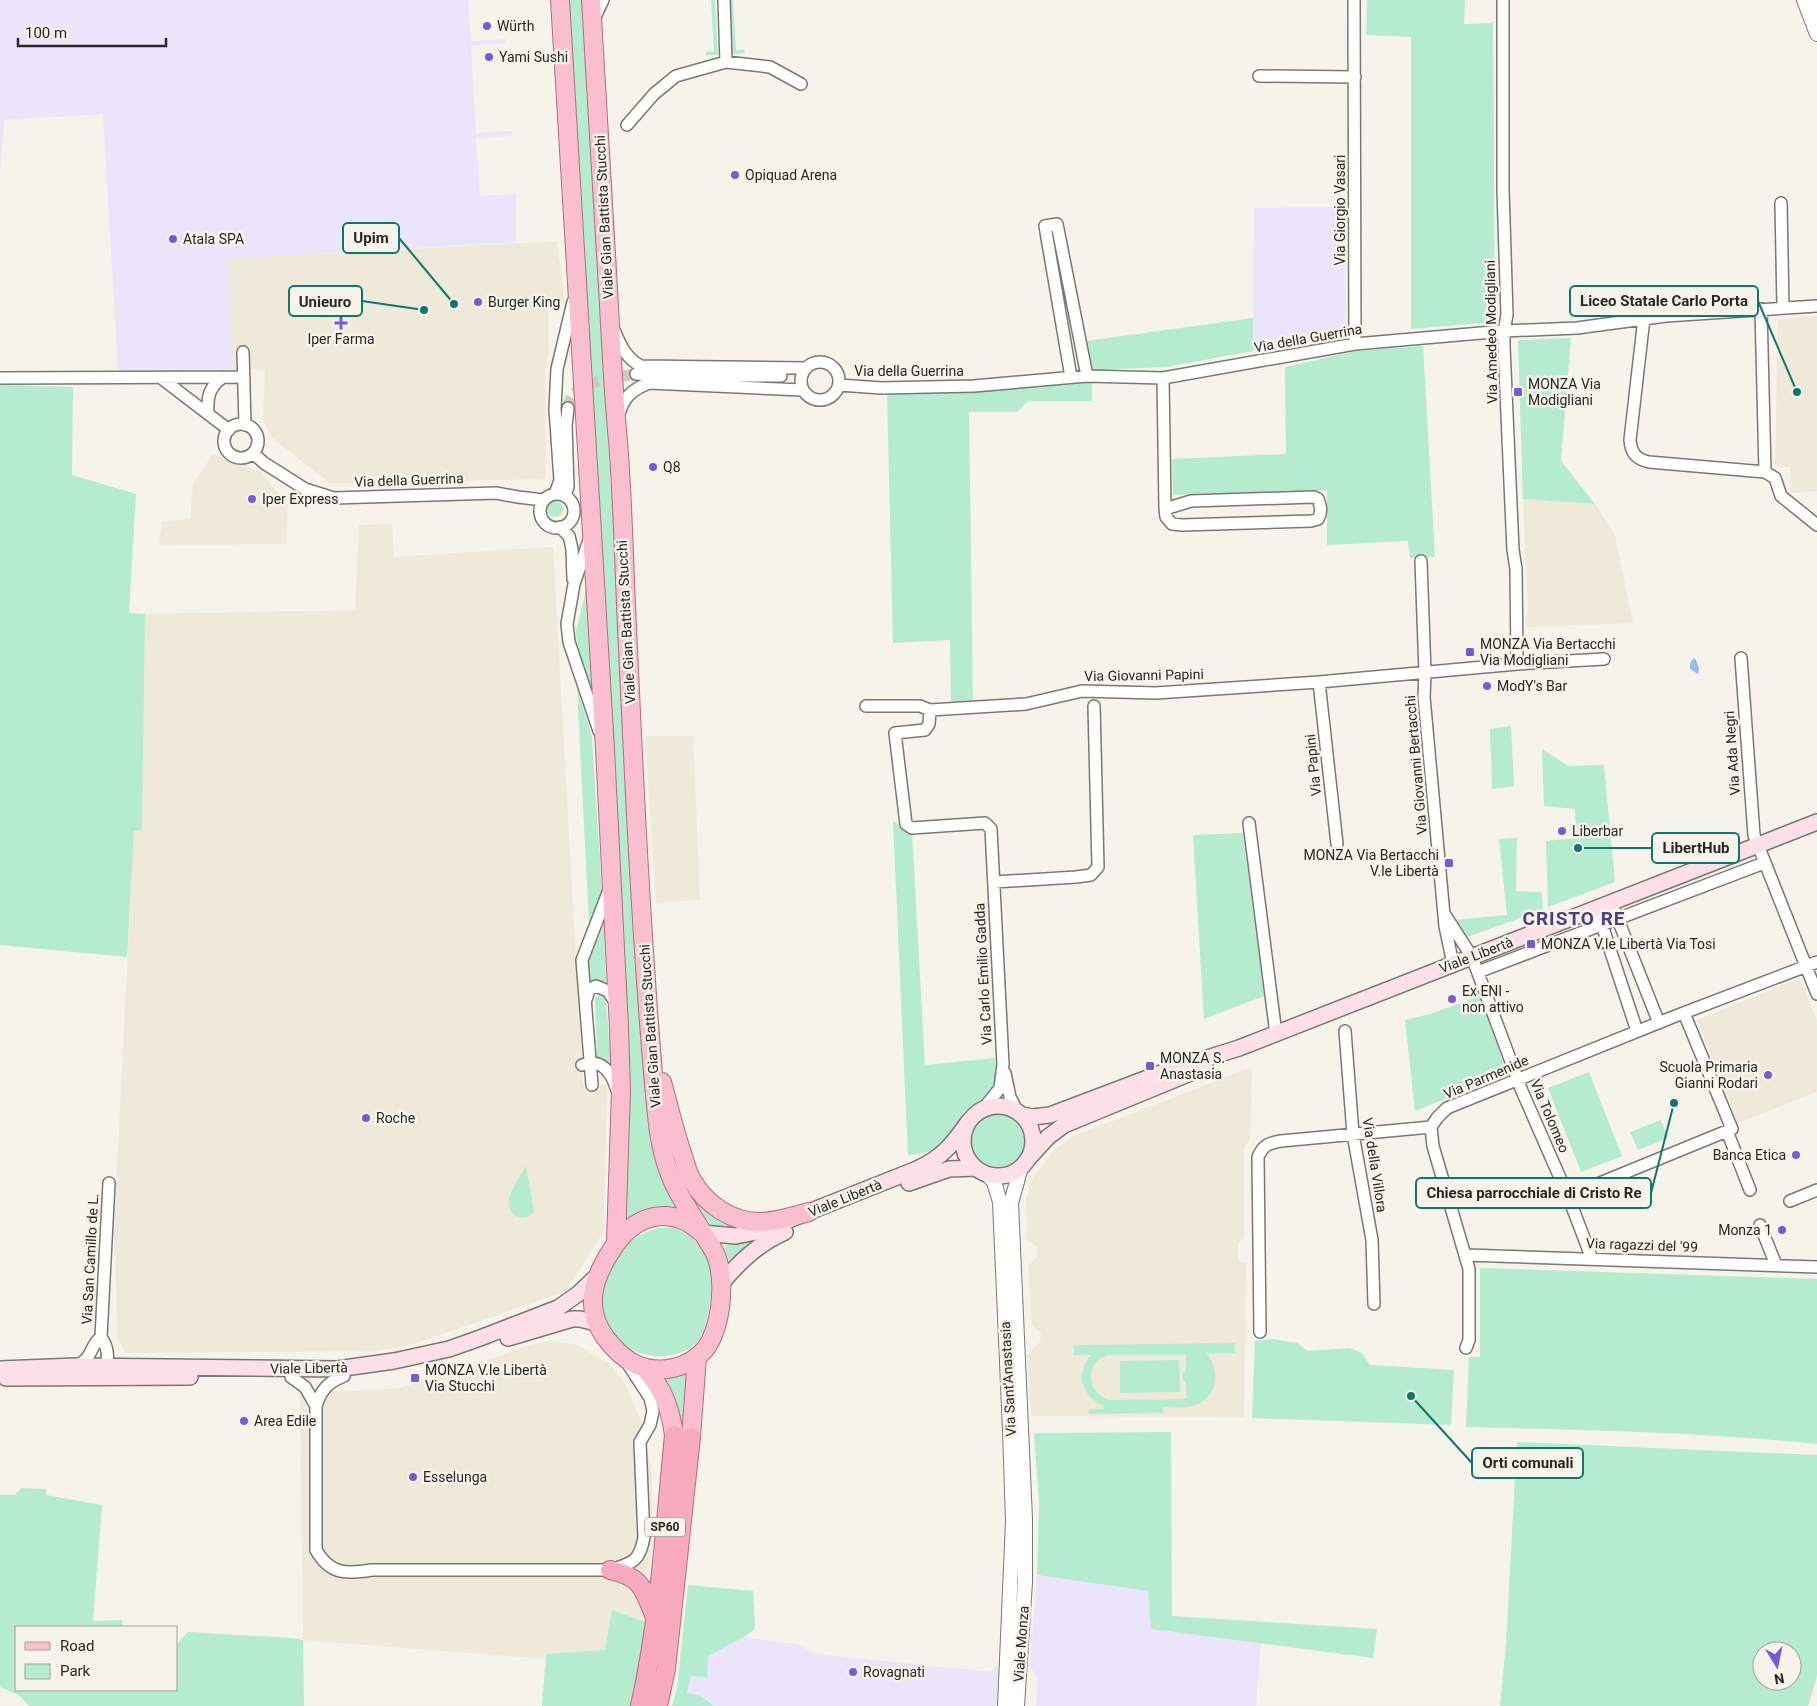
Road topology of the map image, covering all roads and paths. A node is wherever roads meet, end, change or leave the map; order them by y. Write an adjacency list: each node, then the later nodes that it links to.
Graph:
1 (560, 0): 18 (main road, Viale Gian Battista Stucchi)
2 (591, 0): 10 (main road, Viale Gian Battista Stucchi)
3 (603, 0): 10 (street)
4 (724, 0): 12 (street)
5 (1354, 0): 14 (street, Via Giorgio Vasari)
6 (1503, 0): 24 (street, Via Amedeo Modigliani)
7 (1804, 0): 11 (street)
8 (1814, 0): 9 (street)
9 (1817, 8)
10 (592, 24): 23 (main road, Viale Gian Battista Stucchi)
11 (1817, 34)
12 (726, 62): 15 (street); 16 (street)
13 (1259, 76): 14 (street)
14 (1354, 77): 25 (street, Via Giorgio Vasari)
15 (801, 84)
16 (627, 125)
17 (1781, 203): 20 (street)
18 (577, 288): 45 (street); 52 (main road, Viale Gian Battista Stucchi)
19 (1817, 306): 20 (street, Via della Guerrina)
20 (1783, 308): 21 (street, Via della Guerrina)
21 (1762, 309): 22 (street, Via della Guerrina); 44 (street)
22 (1644, 318): 24 (street, Via della Guerrina); 44 (street)
23 (610, 319): 27 (street); 41 (main road, Viale Gian Battista Stucchi)
24 (1504, 331): 25 (street, Via della Guerrina); 57 (street, Via Amedeo Modigliani)
25 (1355, 344): 35 (street, Via della Guerrina)
26 (244, 352): 31 (street)
27 (804, 372): 28 (street); 36 (street); 37 (street)
28 (636, 374)
29 (1087, 376): 32 (street, Via della Guerrina); 32 (street); 35 (street, Via della Guerrina)
30 (223, 377): 31 (street); 34 (street); 39 (street)
31 (244, 377): 40 (street)
32 (1070, 377): 36 (street, Via della Guerrina)
33 (0, 378): 34 (street)
34 (161, 378): 39 (street)
35 (1163, 378): 48 (street)
36 (839, 385): 37 (street)
37 (803, 390): 41 (street)
38 (568, 408): 45 (street)
39 (208, 414): 42 (street)
40 (245, 425): 42 (street); 43 (street)
41 (616, 426): 88 (main road, Viale Gian Battista Stucchi)
42 (229, 430): 43 (street)
43 (253, 453): 46 (street, Via della Guerrina)
44 (1765, 472): 50 (street)
45 (560, 495): 47 (street); 51 (street)
46 (518, 497): 47 (street, Via della Guerrina); 49 (street)
47 (543, 500): 49 (street)
48 (1165, 509): 48 (street)
49 (540, 515): 51 (street)
50 (1817, 525)
51 (560, 527): 54 (street)
52 (592, 529): 54 (street); 63 (main road, Viale Gian Battista Stucchi)
53 (1421, 561): 58 (street, Via Giovanni Bertacchi)
54 (574, 584): 63 (street)
55 (1741, 658): 67 (street, Via Ada Negri)
56 (1604, 659): 57 (street)
57 (1517, 664): 58 (street)
58 (1425, 673): 59 (street, Via Giovanni Papini); 73 (street, Via Giovanni Bertacchi)
59 (1319, 682): 62 (street, Via Giovanni Papini); 66 (street, Via Papini)
60 (866, 706): 62 (street, Via Giovanni Papini)
61 (1094, 706): 70 (street)
62 (930, 710): 70 (street, Via Carlo Emilio Gadda)
63 (605, 749): 69 (main road, Viale Gian Battista Stucchi)
64 (1817, 822): 67 (main road, Viale Libertà)
65 (1249, 823): 89 (street)
66 (1336, 844)
67 (1757, 846): 68 (street, Via Ada Negri); 71 (main road, Viale Libertà)
68 (1764, 863): 74 (street, Viale Libertà); 78 (street, Via Ada Negri)
69 (612, 881): 81 (street); 82 (main road, Viale Gian Battista Stucchi)
70 (994, 882): 93 (street, Via Carlo Emilio Gadda)
71 (1611, 902): 72 (main road, Viale Libertà); 74 (street)
72 (1596, 908): 75 (street); 76 (main road, Viale Libertà)
73 (1444, 914): 76 (street, Via Giovanni Bertacchi); 77 (street, Via Giovanni Bertacchi)
74 (1617, 919): 75 (street, Viale Libertà); 84 (street)
75 (1602, 925): 79 (street, Viale Libertà); 87 (street)
76 (1472, 957): 77 (main road, Viale Libertà); 79 (street, Via Tolomeo)
77 (1453, 964): 89 (main road, Viale Libertà)
78 (1812, 964): 80 (street, Via Ada Negri); 83 (street, Via Parmenide)
79 (1478, 972): 94 (street, Via Tolomeo)
80 (1817, 994)
81 (586, 1000): 82 (street); 85 (street)
82 (618, 1008): 96 (main road, Viale Gian Battista Stucchi)
83 (1684, 1013): 84 (street, Via Parmenide); 101 (street)
84 (1659, 1023): 87 (street, Via Parmenide)
85 (588, 1028): 90 (street); 92 (street)
86 (1345, 1031): 102 (street, Via della Villora)
87 (1637, 1031): 94 (street, Via Parmenide)
88 (650, 1034): 110 (main road); 112 (main road, Viale Gian Battista Stucchi)
89 (1276, 1034): 91 (main road, Viale Libertà)
90 (581, 1041)
91 (1239, 1048): 98 (main road, Viale Libertà); 103 (main road, Viale Libertà)
92 (586, 1064): 95 (street); 96 (street)
93 (1003, 1064): 97 (street, Via Carlo Emilio Gadda); 98 (street, Via Carlo Emilio Gadda)
94 (1518, 1079): 100 (street, Via Parmenide); 108 (street, Via Tolomeo)
95 (592, 1085)
96 (620, 1102): 113 (main road, Viale Gian Battista Stucchi)
97 (984, 1108): 98 (main road); 99 (main road)
98 (1020, 1113): 103 (main road)
99 (968, 1121): 104 (main road); 110 (main road, Viale Libertà)
100 (1431, 1127): 102 (street); 114 (street)
101 (1727, 1131): 106 (street); 108 (street)
102 (1353, 1134): 120 (street, Via della Villora); 122 (street)
103 (1024, 1164): 104 (main road); 137 (street, Via Sant'Anastasia)
104 (981, 1171): 119 (main road, Viale Libertà); 138 (street, Via Sant'Anastasia)
105 (108, 1183): 123 (street, Via San Camillo de L.)
106 (1750, 1190)
107 (1817, 1190): 109 (street)
108 (1568, 1196): 115 (street, Via Tolomeo)
109 (1790, 1201)
110 (809, 1212): 112 (main road, Viale Libertà)
111 (1760, 1225): 116 (street)
112 (702, 1233): 113 (main road, Viale Gian Battista Stucchi); 119 (main road, Viale Gian Battista Stucchi)
113 (616, 1241): 118 (main road, Viale Gian Battista Stucchi)
114 (1466, 1255): 115 (street, Via ragazzi del '99); 124 (street)
115 (1592, 1259): 116 (street, Via ragazzi del '99)
116 (1776, 1265): 117 (street, Via ragazzi del '99)
117 (1817, 1267)
118 (597, 1276): 121 (main road, Viale Gian Battista Stucchi); 127 (main road, Viale Libertà)
119 (721, 1284): 126 (main road, Viale Gian Battista Stucchi)
120 (1374, 1304)
121 (596, 1323): 125 (main road, Viale Gian Battista Stucchi); 131 (main road, Viale Libertà)
122 (1260, 1332)
123 (101, 1337): 127 (street); 130 (street)
124 (1466, 1348)
125 (622, 1355): 128 (main road, Viale Gian Battista Stucchi); 136 (street)
126 (697, 1357): 128 (main road, Viale Gian Battista Stucchi); 135 (main road, Viale Gian Battista Stucchi / SP60)
127 (107, 1366): 130 (main road, Viale Libertà)
128 (644, 1367): 135 (main road, Viale Gian Battista Stucchi / SP60)
129 (0, 1369): 130 (main road, Viale Libertà)
130 (71, 1372): 132 (main road, Viale Libertà); 133 (main road)
131 (344, 1376): 132 (main road, Viale Libertà); 134 (street)
132 (291, 1377): 134 (street)
133 (0, 1378)
134 (316, 1406): 136 (street)
135 (682, 1436): 139 (highway, Viale Gian Battista Stucchi / SP60); 141 (highway, Viale Gian Battista Stucchi / SP60)
136 (610, 1570): 139 (highway)
137 (1025, 1582): 143 (street, Viale Monza)
138 (1011, 1587): 142 (street, Viale Monza)
139 (656, 1620): 140 (highway, Viale Gian Battista Stucchi / SP60)
140 (640, 1706)
141 (658, 1706)
142 (1004, 1706)
143 (1017, 1706)

